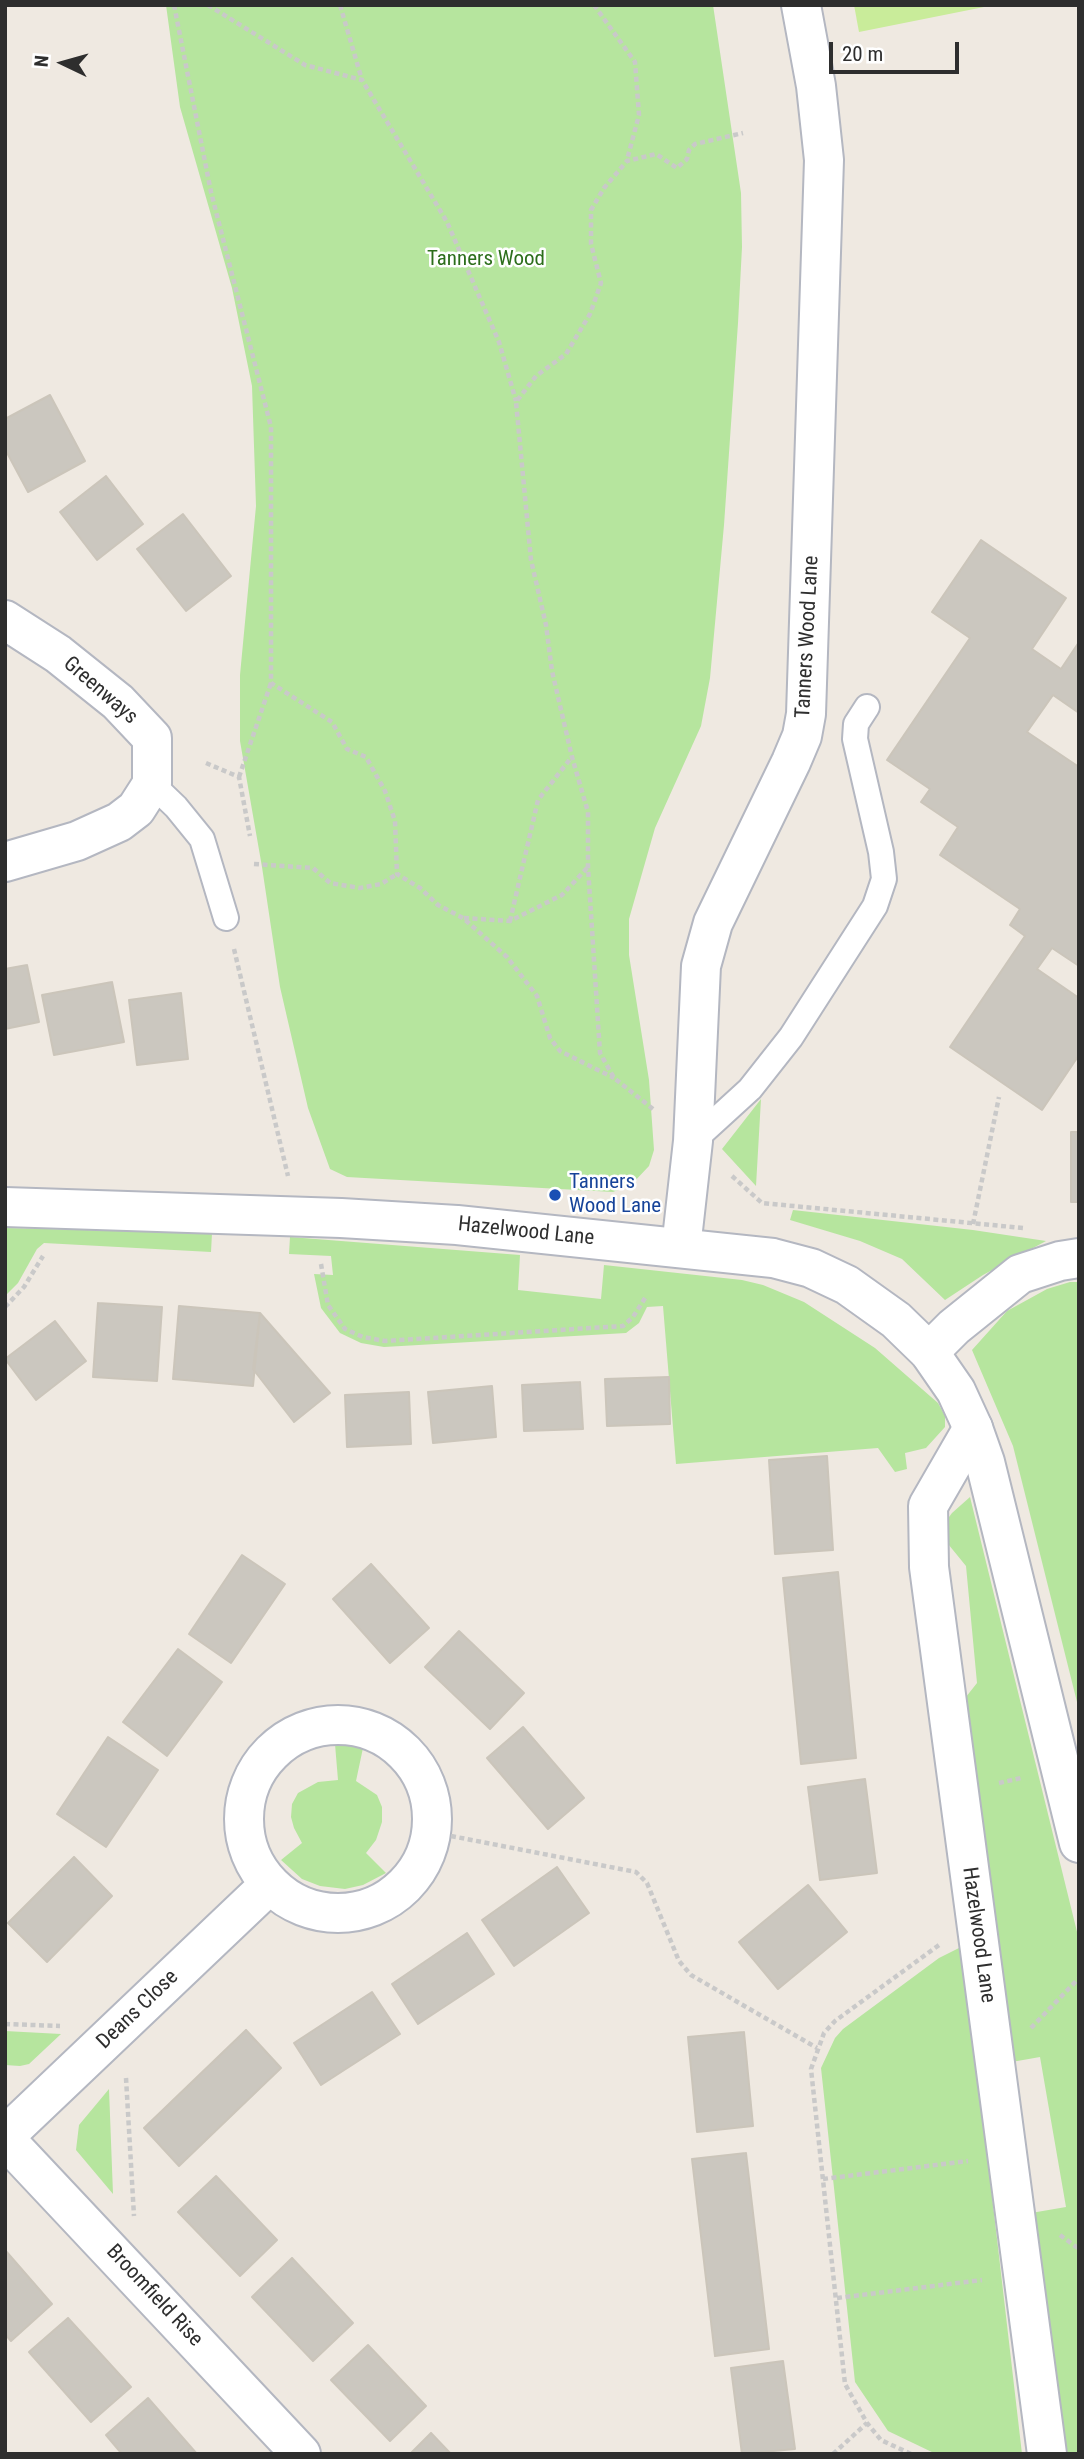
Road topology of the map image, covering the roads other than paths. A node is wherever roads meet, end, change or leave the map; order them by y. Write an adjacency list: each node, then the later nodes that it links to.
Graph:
1 (801, 5): 7 (street, Tanners Wood Lane)
2 (5, 620): 4 (street, Greenways)
3 (867, 707): 7 (lane)
4 (152, 784): 5 (street); 6 (lane)
5 (5, 862)
6 (226, 918)
7 (693, 1141): 9 (street, Tanners Wood Lane)
8 (5, 1207): 9 (street, Hazelwood Lane)
9 (681, 1248): 11 (street, Hazelwood Lane)
10 (1079, 1258): 11 (street)
11 (929, 1352): 12 (street, Hazelwood Lane)
12 (973, 1428): 13 (street, Hazelwood Lane); 17 (street, Hazelwood Lane)
13 (1079, 1843)
14 (270, 1884): 14 (street); 15 (street, Deans Close)
15 (5, 2138): 16 (street, Broomfield Rise)
16 (301, 2454)
17 (1047, 2454)

